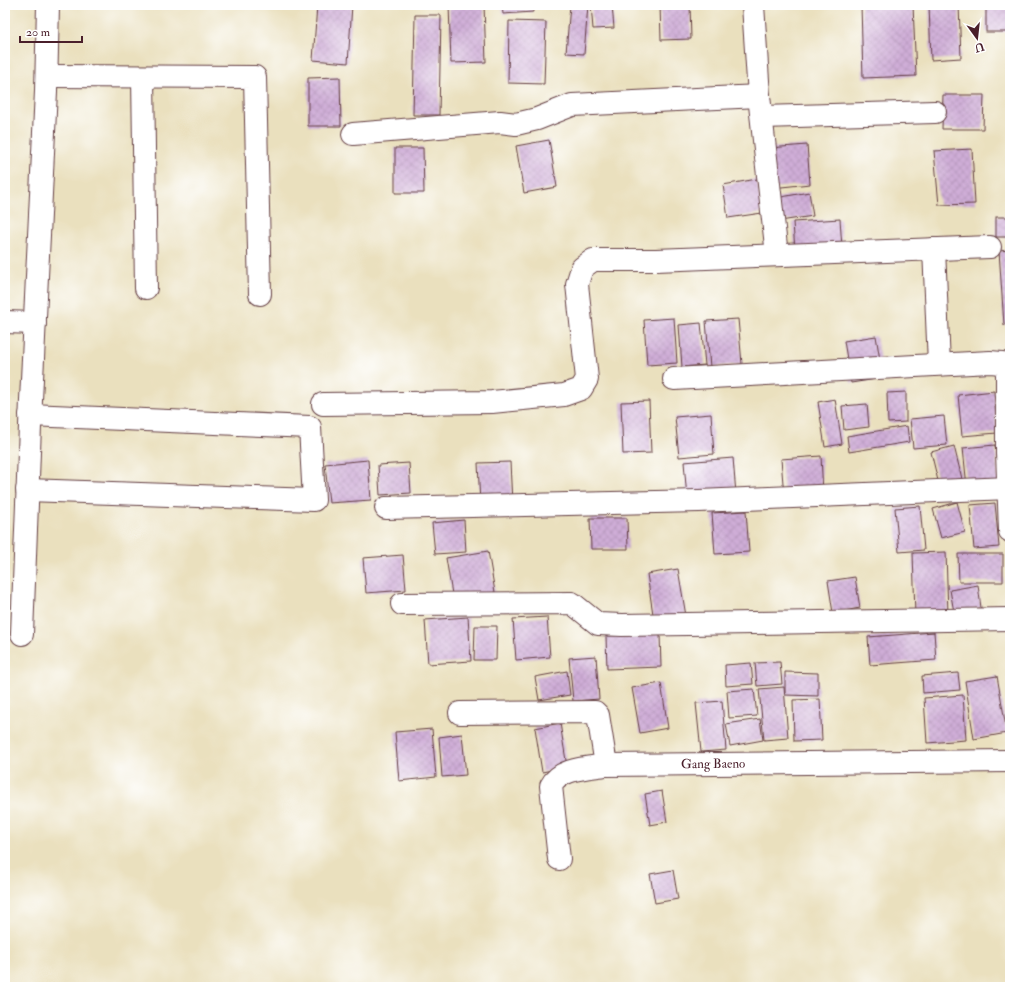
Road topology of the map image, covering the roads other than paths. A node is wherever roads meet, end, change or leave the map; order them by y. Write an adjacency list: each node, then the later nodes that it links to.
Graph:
1 (48, 5): 3 (street)
2 (753, 5): 5 (street)
3 (47, 76): 4 (street); 14 (street)
4 (143, 77): 11 (street); 12 (street)
5 (761, 106): 6 (street); 7 (street); 10 (street)
6 (935, 112)
7 (353, 134)
8 (990, 247): 9 (street)
9 (934, 249): 10 (street); 15 (street)
10 (777, 255): 17 (street)
11 (146, 288)
12 (260, 294)
13 (5, 322): 14 (street)
14 (35, 323): 18 (street)
15 (939, 364): 16 (street); 19 (street)
16 (674, 379)
17 (323, 404)
18 (30, 415): 21 (street); 21 (street)
19 (1008, 452): 20 (street)
20 (1009, 488): 22 (street); 23 (street)
21 (27, 490): 26 (street)
22 (386, 508)
23 (1010, 531)
24 (402, 604): 25 (street)
25 (1010, 619)
26 (22, 634)
27 (460, 713): 29 (street)
28 (1010, 761): 29 (street, Gang Baeno)
29 (606, 765): 30 (street, Gang Baeno)
30 (559, 859)

